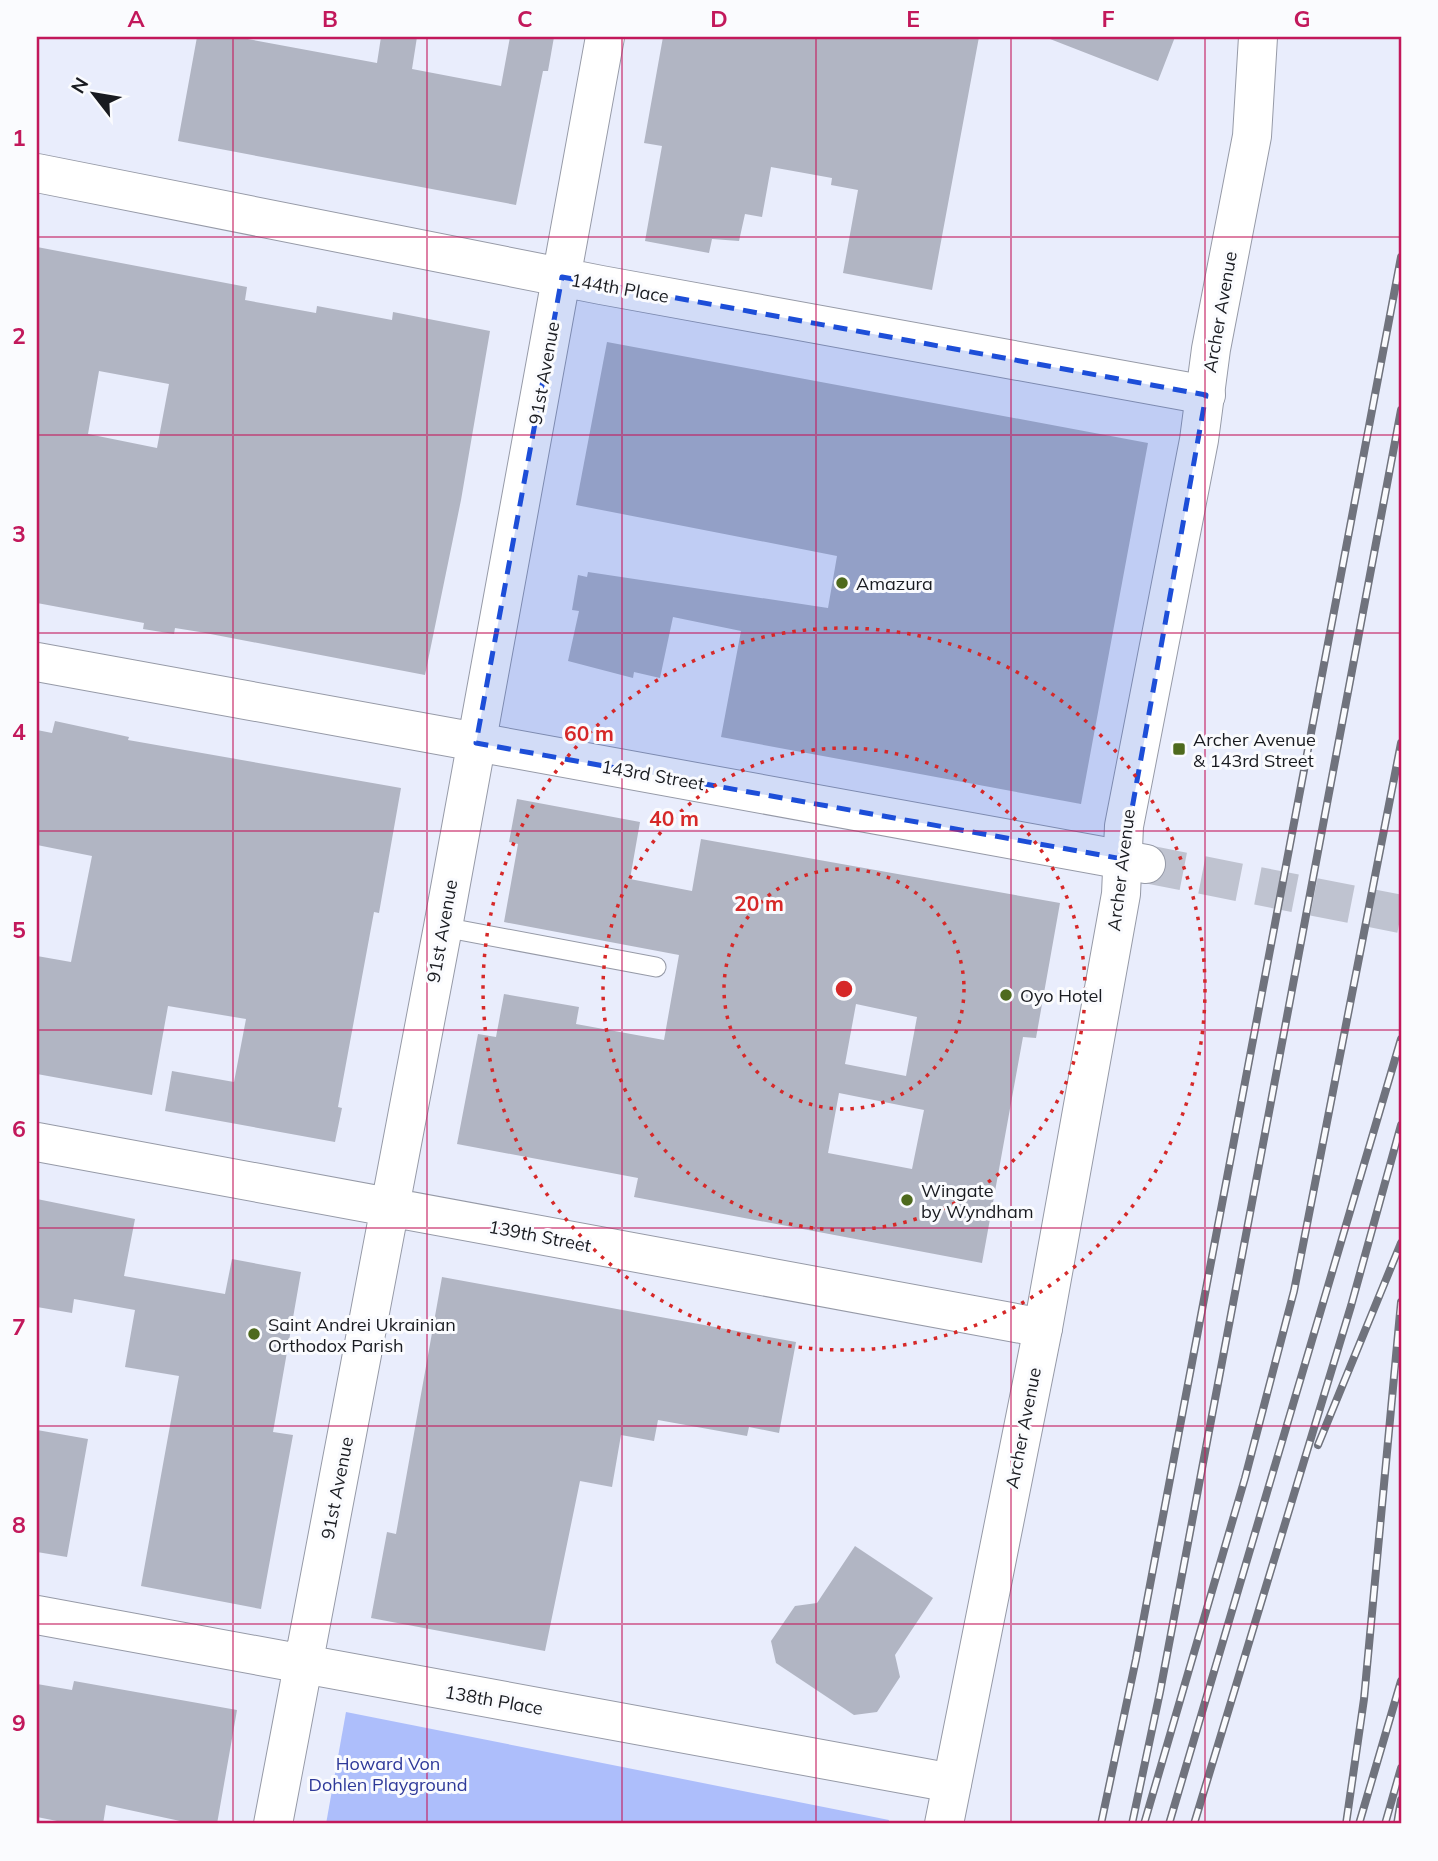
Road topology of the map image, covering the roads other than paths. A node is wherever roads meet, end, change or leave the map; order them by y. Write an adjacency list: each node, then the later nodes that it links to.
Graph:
1 (605, 37): 4 (street, 91st Avenue)
2 (1258, 37): 5 (street, Archer Avenue)
3 (37, 173): 4 (street, 144th Place)
4 (562, 277): 5 (street, 144th Place); 7 (street, 91st Avenue)
5 (1206, 395): 8 (street, Archer Avenue)
6 (37, 662): 7 (street, 143rd Street)
7 (476, 743): 8 (street, 143rd Street); 9 (street, 91st Avenue)
8 (1134, 861): 13 (street, Archer Avenue)
9 (443, 927): 10 (lane); 12 (street, 91st Avenue)
10 (656, 967)
11 (37, 1143): 12 (street, 139th Street)
12 (389, 1208): 13 (street, 139th Street); 15 (street, 91st Avenue)
13 (1043, 1328): 16 (street, Archer Avenue)
14 (37, 1615): 15 (street, 138th Place)
15 (303, 1665): 16 (street, 138th Place); 17 (street, 91st Avenue)
16 (952, 1783): 18 (street, Archer Avenue)
17 (273, 1824)
18 (944, 1824)

